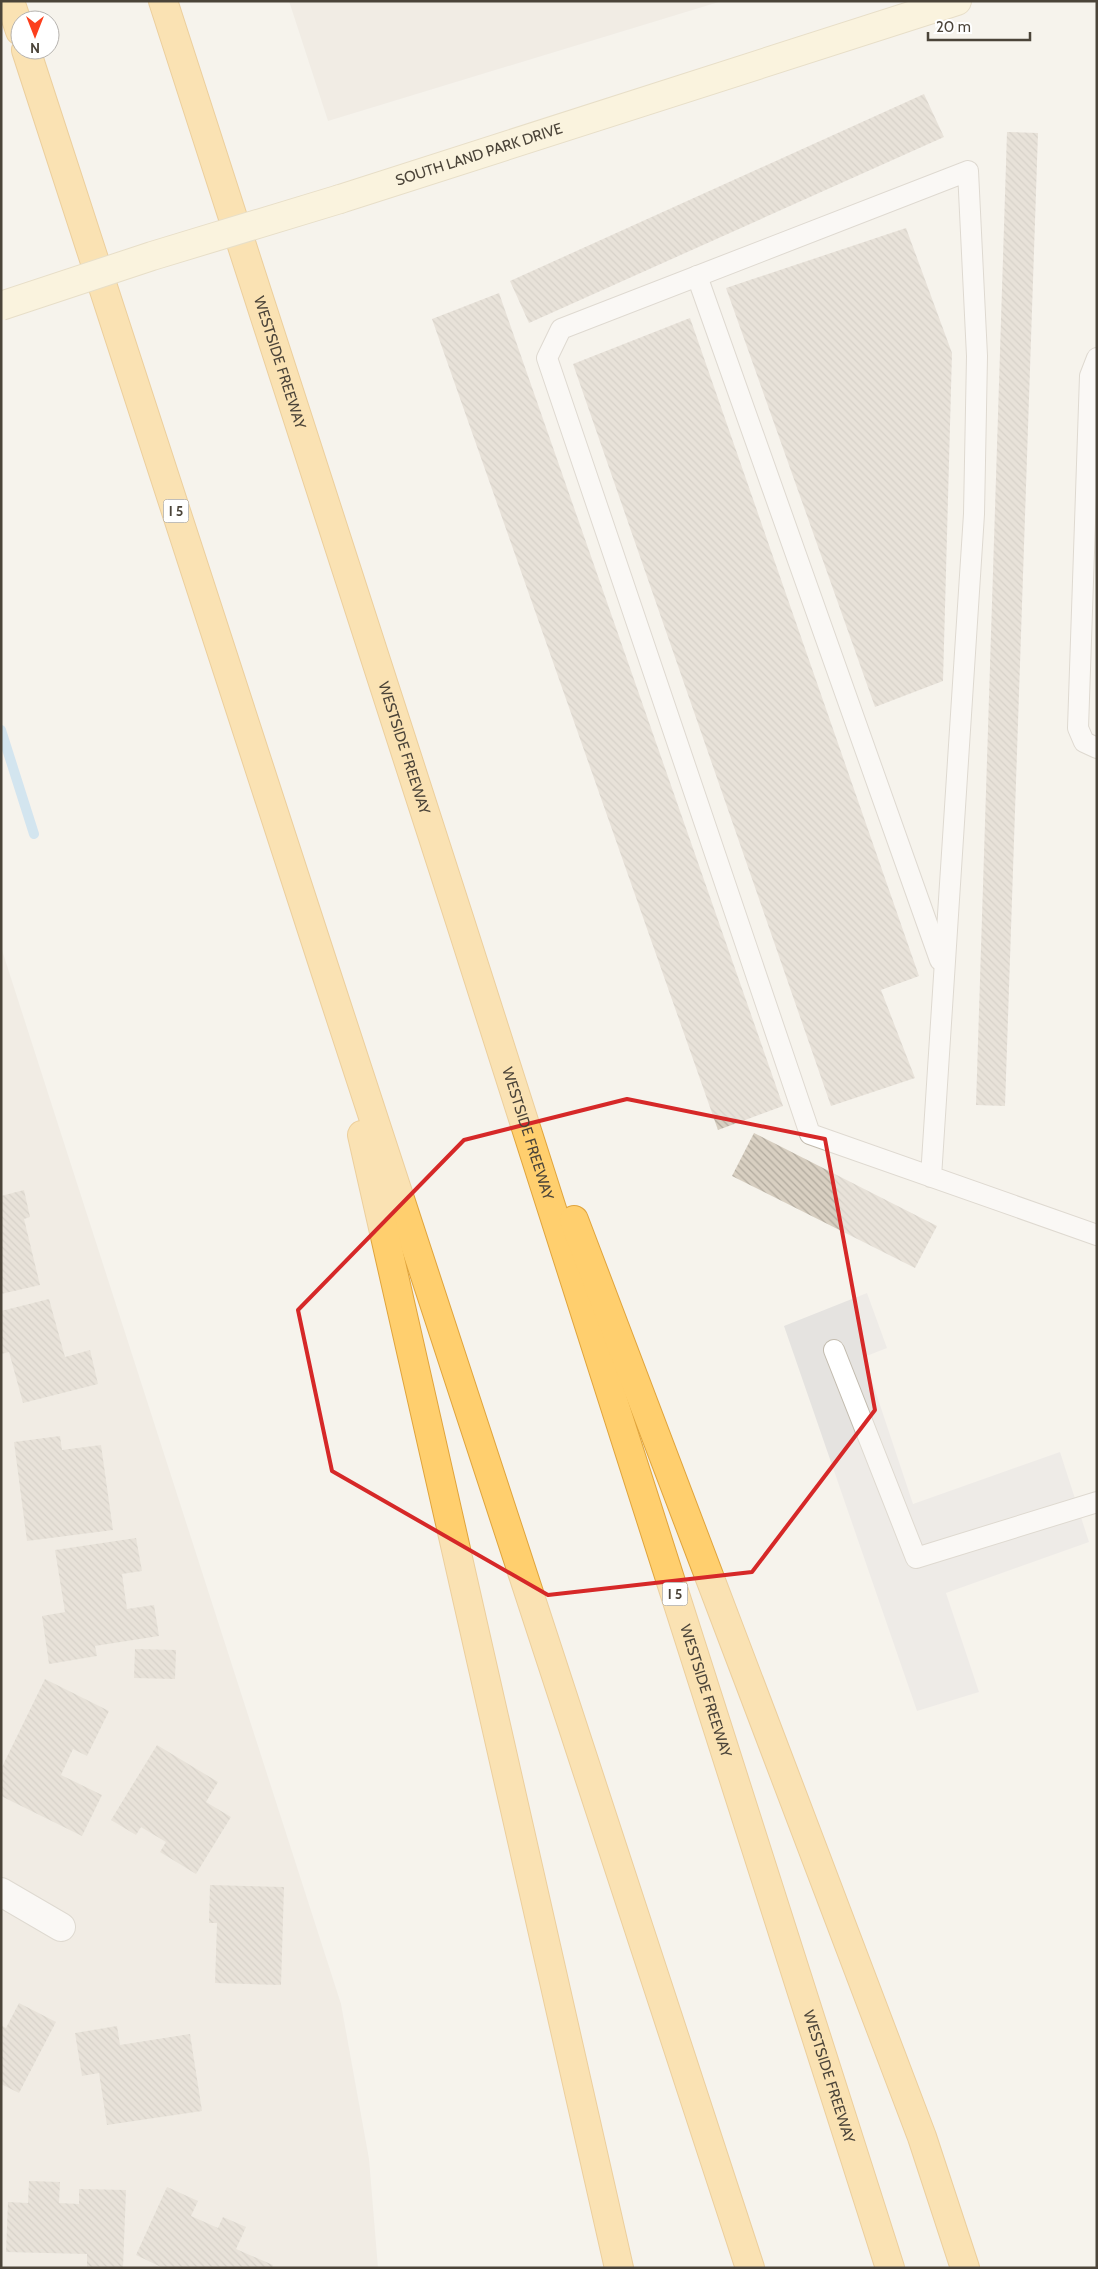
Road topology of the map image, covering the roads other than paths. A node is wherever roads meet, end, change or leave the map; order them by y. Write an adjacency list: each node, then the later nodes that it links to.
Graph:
1 (163, 1): 8 (highway, WESTSIDE FREEWAY / I 5)
2 (957, 1): 5 (street, SOUTH LAND PARK DRIVE, bridge)
3 (29, 60): 10 (highway, I 5)
4 (697, 276): 9 (lane); 9 (lane); 11 (lane)
5 (1, 306)
6 (1097, 358): 7 (lane)
7 (1097, 748)
8 (460, 921): 17 (highway); 22 (highway, WESTSIDE FREEWAY / I 5)
9 (943, 968): 11 (lane)
10 (326, 973): 18 (highway); 21 (highway, I 5)
11 (931, 1177): 12 (lane)
12 (1097, 1235)
13 (834, 1350): 14 (lane)
14 (1097, 1502)
15 (1, 1892): 16 (street)
16 (61, 1926)
17 (922, 2137): 23 (highway); 24 (highway)
18 (593, 2157): 19 (highway); 20 (highway)
19 (619, 2268)
20 (629, 2268)
21 (750, 2268)
22 (890, 2268)
23 (965, 2268)
24 (972, 2268)

